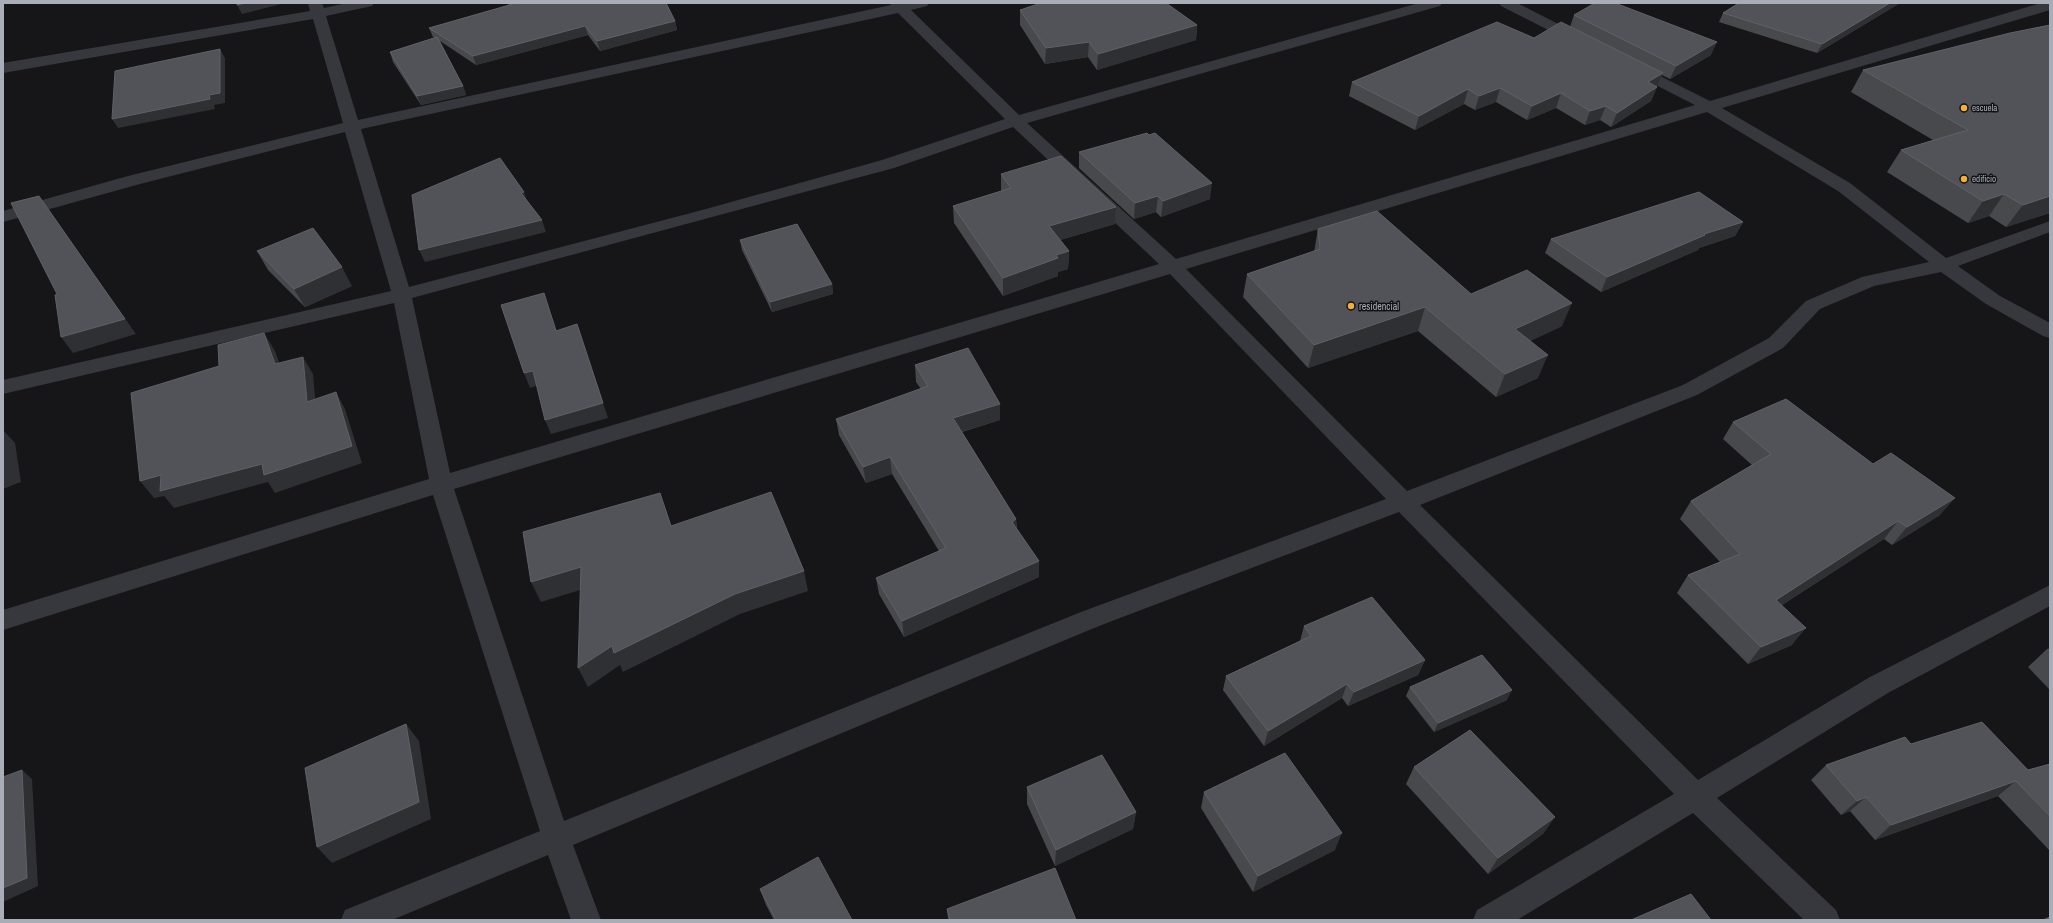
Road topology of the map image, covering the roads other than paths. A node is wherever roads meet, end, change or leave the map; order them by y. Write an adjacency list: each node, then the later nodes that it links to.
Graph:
1 (367, 3): 6 (street)
2 (1435, 3): 11 (street)
3 (1506, 3): 7 (street)
4 (906, 5): 11 (street); 12 (street)
5 (2050, 5): 10 (street)
6 (316, 8): 9 (street); 12 (street)
7 (1589, 46)
8 (1617, 60): 10 (street)
9 (3, 68)
10 (1708, 106): 15 (street); 16 (street)
11 (1016, 121): 16 (street); 17 (street)
12 (351, 126): 13 (street); 17 (street)
13 (3, 217)
14 (2050, 226): 15 (street)
15 (1944, 265): 18 (street); 21 (street)
16 (1174, 267): 20 (street); 21 (street)
17 (402, 295): 19 (street); 20 (street)
18 (2050, 331)
19 (3, 387)
20 (441, 484): 23 (street); 25 (street)
21 (1403, 502): 24 (street); 25 (street)
22 (2050, 595): 24 (street)
23 (3, 620)
24 (1696, 797): 28 (street); 29 (street)
25 (556, 838): 26 (street); 27 (street)
26 (356, 920)
27 (586, 920)
28 (1488, 920)
29 (1825, 920)

